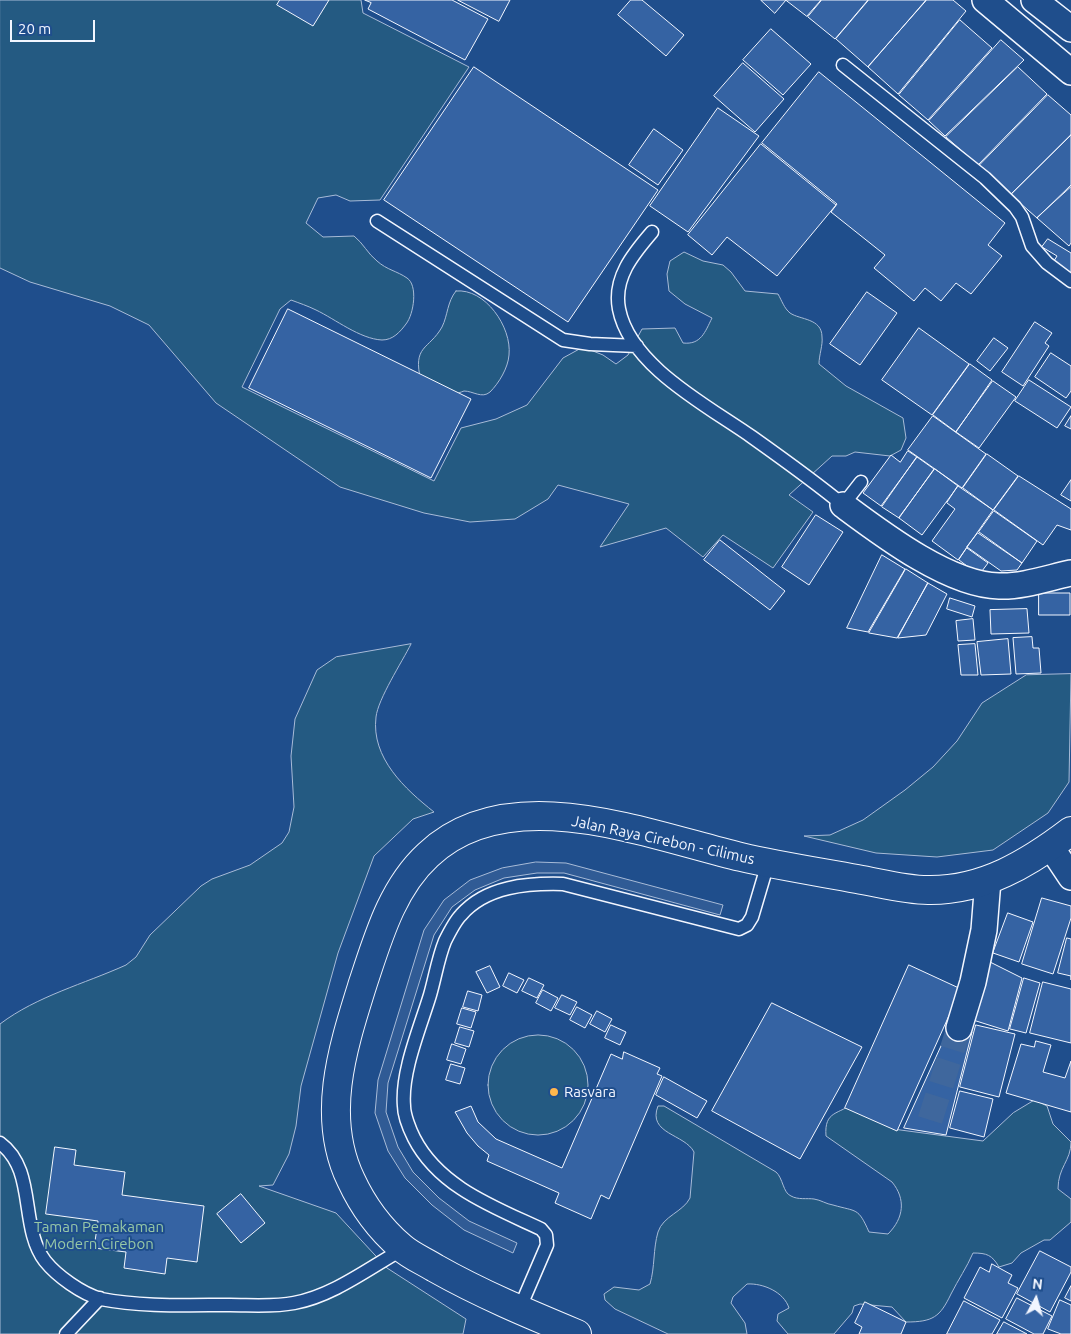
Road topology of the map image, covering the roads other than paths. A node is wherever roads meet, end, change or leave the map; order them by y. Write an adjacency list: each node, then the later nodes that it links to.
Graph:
1 (985, 0): 5 (street)
2 (1034, 0): 3 (street)
3 (1071, 29)
4 (843, 65): 8 (lane)
5 (1071, 72)
6 (377, 221): 9 (lane)
7 (652, 232): 9 (lane)
8 (1071, 281)
9 (637, 346): 11 (lane)
10 (861, 482): 11 (lane)
11 (843, 505): 12 (street)
12 (1071, 573)
13 (1061, 839): 15 (street); 16 (highway, Jalan Raya Cirebon - Cilimus)
14 (768, 863): 16 (highway, Jalan Raya Cirebon - Cilimus); 19 (highway, Jalan Raya Cirebon - Cilimus); 21 (lane)
15 (1071, 877)
16 (988, 880): 17 (street)
17 (959, 1028)
18 (0, 1142): 20 (lane)
19 (402, 1249): 20 (lane); 21 (highway, Jalan Raya Cirebon - Cilimus)
20 (100, 1298): 22 (lane)
21 (519, 1310): 23 (highway, Jalan Raya Cirebon - Cilimus)
22 (66, 1334)
23 (577, 1334)

